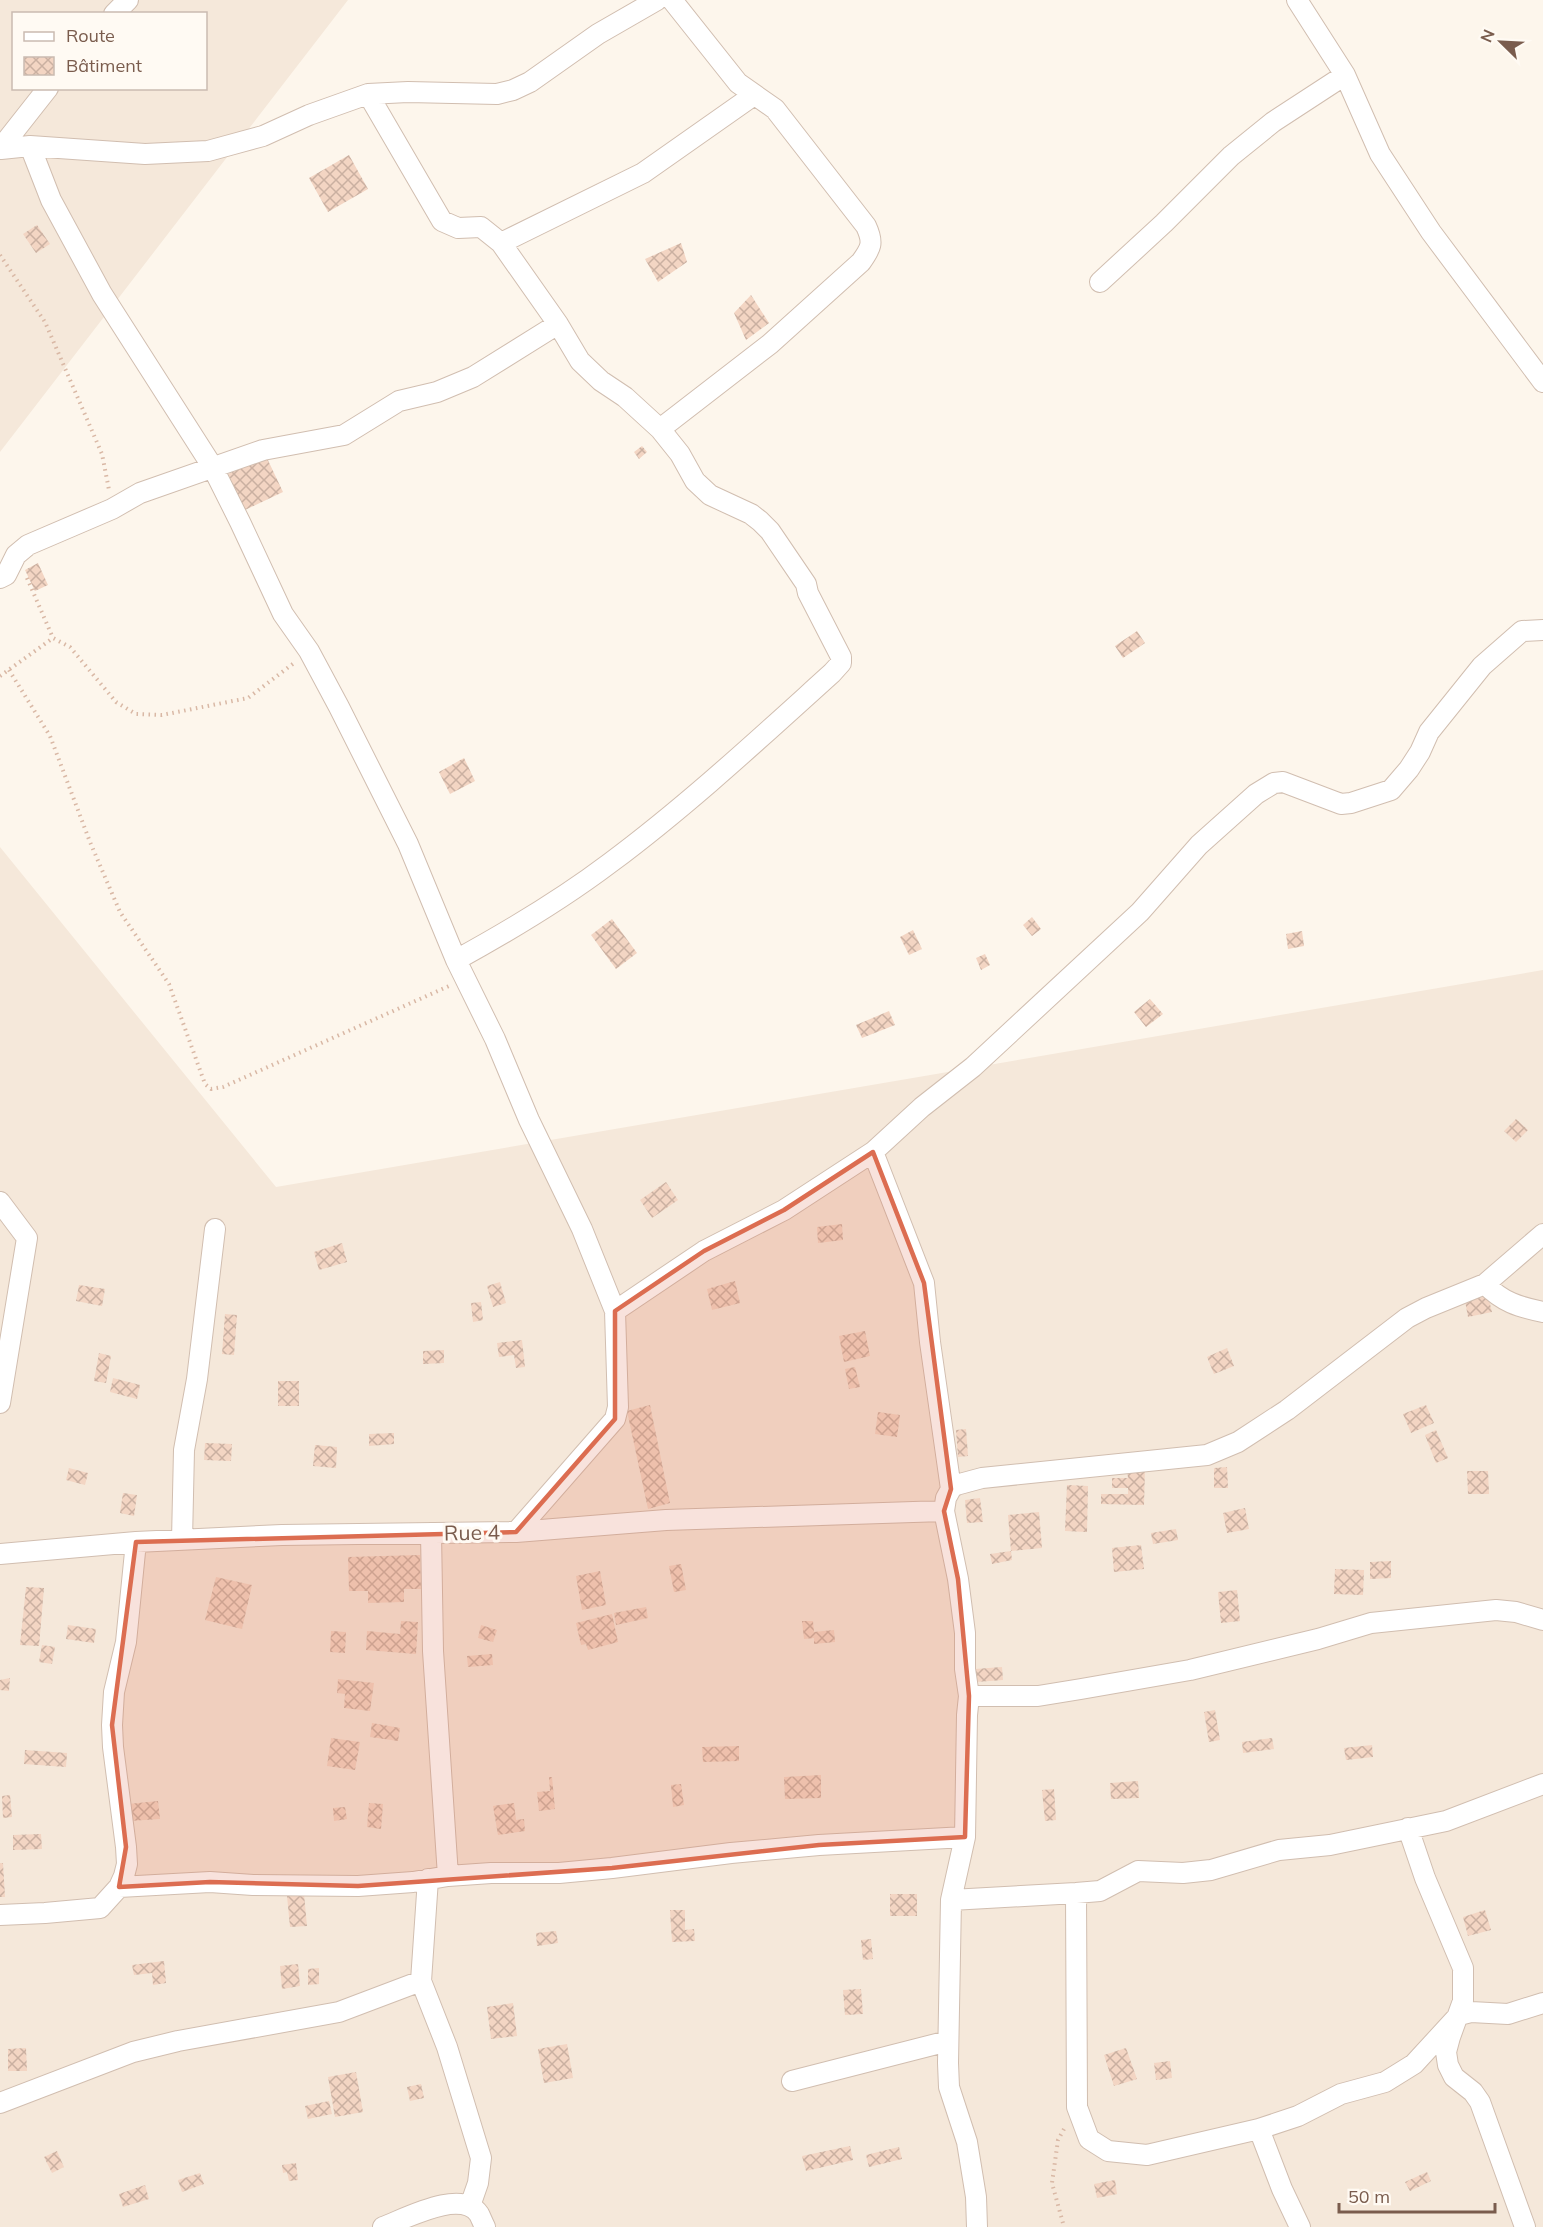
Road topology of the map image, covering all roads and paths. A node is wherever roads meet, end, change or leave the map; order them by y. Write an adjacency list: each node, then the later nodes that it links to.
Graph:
1 (128, 0): 5 (street)
2 (657, 0): 8 (street)
3 (672, 0): 9 (street)
4 (1297, 0): 6 (street)
5 (116, 12)
6 (1345, 75): 14 (street); 16 (street)
7 (46, 90): 11 (street)
8 (368, 94): 10 (street); 12 (street)
9 (754, 95): 12 (street); 17 (street)
10 (30, 146): 11 (street); 18 (street)
11 (0, 149)
12 (501, 243): 15 (street)
13 (0, 255): 19 (path)
14 (1100, 282)
15 (558, 324): 17 (street); 18 (street)
16 (1543, 382)
17 (660, 429): 27 (street)
18 (212, 466): 19 (street); 24 (street)
19 (112, 508): 20 (street)
20 (16, 555): 21 (street); 23 (path)
21 (0, 578)
22 (1543, 630): 29 (street)
23 (53, 638): 24 (path); 25 (path)
24 (309, 651): 27 (street)
25 (9, 670): 26 (path); 28 (path)
26 (0, 676)
27 (456, 960): 28 (street)
28 (465, 979): 34 (street)
29 (873, 1152): 34 (street); 37 (street)
30 (0, 1202): 36 (street)
31 (215, 1229): 41 (street)
32 (1543, 1234): 33 (street)
33 (1485, 1284): 35 (street); 37 (street)
34 (615, 1311): 39 (street)
35 (1543, 1312)
36 (0, 1402)
37 (951, 1489): 38 (street)
38 (944, 1511): 39 (street, Rue 4); 45 (street)
39 (516, 1532): 40 (street, Rue 4)
40 (431, 1533): 41 (street, Rue 4); 49 (street)
41 (182, 1540): 42 (street, Rue 4)
42 (136, 1542): 43 (street, Rue 4); 51 (street)
43 (0, 1554)
44 (1543, 1620): 45 (street)
45 (969, 1696): 48 (street)
46 (1543, 1784): 47 (street)
47 (1408, 1828): 52 (street); 57 (street)
48 (964, 1837): 49 (street); 53 (street)
49 (448, 1876): 50 (street)
50 (428, 1879): 51 (street); 55 (street)
51 (119, 1887): 54 (street)
52 (1076, 1893): 53 (street); 61 (street)
53 (951, 1900): 58 (street)
54 (0, 1915)
55 (421, 1981): 60 (street); 63 (street)
56 (1543, 2003): 57 (street)
57 (1459, 2015): 62 (street); 69 (street)
58 (948, 2041): 59 (street); 66 (street)
59 (792, 2080)
60 (0, 2103)
61 (1077, 2107): 62 (street); 67 (path)
62 (1259, 2129): 68 (street)
63 (470, 2206): 64 (street); 65 (street)
64 (383, 2227)
65 (485, 2227)
66 (977, 2227)
67 (1064, 2227)
68 (1300, 2227)
69 (1525, 2227)

